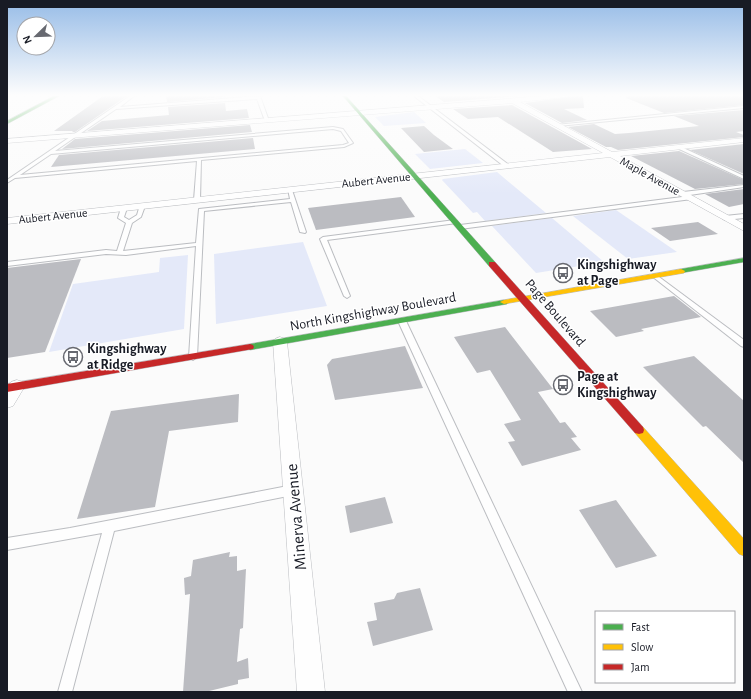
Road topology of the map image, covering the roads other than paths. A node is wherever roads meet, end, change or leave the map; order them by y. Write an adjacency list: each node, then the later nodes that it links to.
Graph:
1 (86, 129): 8 (lane)
2 (169, 129): 8 (street)
3 (326, 129): 12 (lane)
4 (336, 129): 14 (lane)
5 (372, 129): 16 (main road, Page Boulevard)
6 (457, 129): 15 (lane)
7 (565, 129): 13 (street, Maple Avenue)
8 (75, 136): 10 (street); 12 (lane)
9 (744, 140): 11 (street, Aubert Avenue)
10 (7, 141)
11 (678, 147): 13 (street, Aubert Avenue); 18 (lane)
12 (51, 152): 17 (lane)
13 (611, 154): 15 (street, Aubert Avenue); 22 (street, Maple Avenue)
14 (200, 159): 17 (lane); 23 (lane)
15 (507, 166): 16 (street, Aubert Avenue)
16 (414, 176): 21 (street, Aubert Avenue); 31 (main road, Page Boulevard)
17 (15, 177): 19 (lane)
18 (744, 178)
19 (7, 182)
20 (744, 186): 22 (lane)
21 (290, 190): 23 (street, Aubert Avenue); 24 (lane)
22 (686, 196): 28 (street, Maple Avenue); 31 (lane)
23 (197, 200): 25 (street, Aubert Avenue)
24 (293, 200): 33 (lane); 34 (lane)
25 (142, 206): 26 (street, Aubert Avenue); 30 (lane)
26 (124, 208): 29 (street, Aubert Avenue); 30 (lane)
27 (744, 216): 28 (lane)
28 (725, 218): 32 (street, Maple Avenue)
29 (7, 221)
30 (129, 222): 35 (lane)
31 (458, 225): 39 (lane); 40 (main road, Page Boulevard)
32 (744, 228)
33 (303, 232)
34 (199, 244): 35 (lane); 44 (lane)
35 (120, 252): 37 (lane)
36 (744, 260): 38 (main road, North Kingshighway Boulevard)
37 (7, 264)
38 (656, 276): 40 (main road, North Kingshighway Boulevard); 43 (lane)
39 (347, 296)
40 (524, 299): 41 (main road, North Kingshighway Boulevard); 50 (main road, Page Boulevard)
41 (402, 321): 42 (main road, North Kingshighway Boulevard); 53 (lane)
42 (280, 342): 44 (main road, North Kingshighway Boulevard); 47 (street, Minerva Avenue)
43 (744, 344)
44 (194, 357): 45 (main road, North Kingshighway Boulevard)
45 (12, 387): 46 (street)
46 (7, 402)
47 (293, 490): 48 (lane); 52 (street, Minerva Avenue)
48 (110, 527): 49 (lane); 51 (lane)
49 (7, 544)
50 (744, 549)
51 (65, 692)
52 (311, 692)
53 (575, 692)

